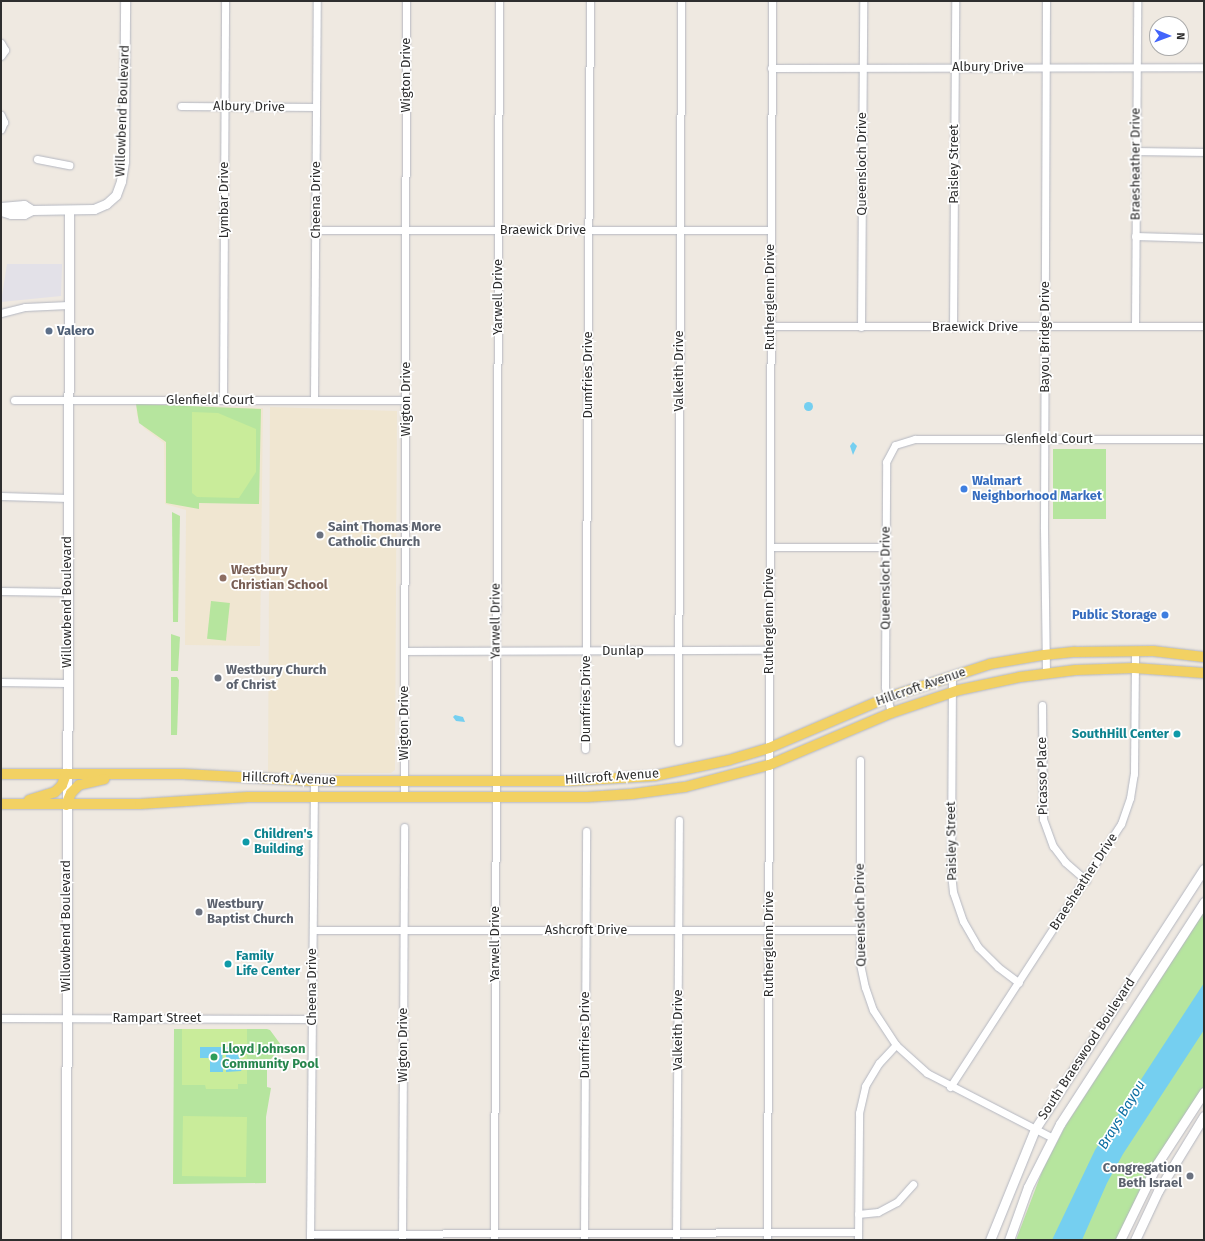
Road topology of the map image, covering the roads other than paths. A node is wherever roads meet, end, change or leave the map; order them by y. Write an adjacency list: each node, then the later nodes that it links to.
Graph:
1 (125, 1): 32 (main road, Willowbend Boulevard)
2 (225, 1): 22 (street, Lymbar Drive)
3 (317, 1): 23 (street, Cheena Drive)
4 (406, 1): 35 (street, Wigton Drive)
5 (499, 1): 36 (street, Yarwell Drive)
6 (590, 1): 37 (street, Dumfries Drive)
7 (681, 1): 38 (street, Valkeith Drive)
8 (772, 1): 17 (street, Rutherglenn Drive)
9 (863, 1): 18 (street, Queensloch Drive)
10 (955, 1): 15 (street, Paisley Street)
11 (1046, 1): 19 (street, Bayou Bridge Drive)
12 (1136, 1): 20 (street, Braesheather Drive)
13 (1, 43): 14 (street)
14 (1, 56)
15 (955, 67): 18 (street, Albury Drive); 19 (street, Albury Drive); 49 (street, Paisley Street)
16 (1204, 67): 20 (street, Albury Drive)
17 (771, 68): 18 (street, Albury Drive); 39 (street, Rutherglenn Drive)
18 (863, 68): 48 (street, Queensloch Drive)
19 (1045, 68): 20 (street, Albury Drive); 45 (street, Bayou Bridge Drive)
20 (1136, 68): 26 (street, Braesheather Drive)
21 (181, 106): 22 (street, Albury Drive)
22 (224, 106): 23 (street, Albury Drive); 52 (street, Lymbar Drive)
23 (316, 108): 34 (street, Cheena Drive)
24 (1, 115): 25 (street)
25 (1, 128)
26 (1136, 151): 27 (street); 40 (street, Braesheather Drive)
27 (1204, 152)
28 (37, 159): 29 (street)
29 (68, 165)
30 (1, 207): 31 (main road)
31 (32, 210): 32 (main road); 33 (main road)
32 (69, 210): 42 (main road, Willowbend Boulevard)
33 (1, 211)
34 (316, 230): 35 (street, Braewick Drive); 53 (street, Cheena Drive)
35 (406, 230): 36 (street, Braewick Drive); 54 (street, Wigton Drive)
36 (498, 230): 37 (street, Braewick Drive); 64 (street, Yarwell Drive)
37 (589, 230): 38 (street, Braewick Drive); 67 (street, Dumfries Drive)
38 (680, 230): 39 (street, Braewick Drive); 68 (street, Valkeith Drive)
39 (771, 230): 44 (street, Rutherglenn Drive)
40 (1135, 236): 41 (street); 46 (street, Braesheather Drive)
41 (1204, 238)
42 (68, 305): 43 (street); 51 (main road, Willowbend Boulevard)
43 (1, 313)
44 (770, 326): 48 (street, Braewick Drive); 60 (street, Rutherglenn Drive)
45 (1045, 326): 46 (street, Braewick Drive); 49 (street, Braewick Drive); 55 (street, Bayou Bridge Drive)
46 (1135, 326): 47 (street, Braewick Drive)
47 (1204, 326)
48 (861, 327): 49 (street, Braewick Drive)
49 (953, 327)
50 (14, 400): 51 (street, Glenfield Court)
51 (68, 400): 52 (street, Glenfield Court); 59 (main road, Willowbend Boulevard)
52 (223, 400): 53 (street, Glenfield Court)
53 (314, 400): 54 (street, Glenfield Court)
54 (406, 400): 66 (street, Wigton Drive)
55 (1044, 439): 56 (street, Glenfield Court); 57 (street, Glenfield Court); 70 (street, Bayou Bridge Drive)
56 (1204, 439)
57 (896, 445): 61 (street, Queensloch Drive)
58 (1, 496): 59 (street)
59 (68, 498): 63 (main road, Willowbend Boulevard)
60 (770, 547): 61 (street); 65 (street, Rutherglenn Drive)
61 (886, 547): 81 (street, Queensloch Drive)
62 (1, 591): 63 (street)
63 (67, 592): 79 (main road, Willowbend Boulevard)
64 (496, 650): 66 (street, Dunlap); 67 (street, Dunlap); 94 (street, Yarwell Drive)
65 (769, 650): 68 (street, Dunlap); 85 (street, Rutherglenn Drive)
66 (404, 651): 92 (street, Wigton Drive)
67 (586, 651): 68 (street, Dunlap); 86 (street, Dumfries Drive)
68 (678, 651): 84 (street, Valkeith Drive)
69 (1135, 651): 70 (main road, Hillcroft Avenue); 71 (main road, Hillcroft Avenue); 73 (street, Braesheather Drive)
70 (1044, 655): 75 (street, Bayou Bridge Drive); 77 (main road, Hillcroft Avenue)
71 (1204, 657)
72 (1204, 667): 74 (main road)
73 (1134, 668): 74 (main road, Hillcroft Avenue); 75 (main road, Hillcroft Avenue); 104 (street, Braesheather Drive)
74 (1175, 670): 76 (main road, Hillcroft Avenue)
75 (1046, 673): 80 (main road, Hillcroft Avenue)
76 (1204, 673)
77 (952, 675): 80 (street, Paisley Street); 81 (main road, Hillcroft Avenue)
78 (1, 682): 79 (street)
79 (67, 682): 90 (main road, Willowbend Boulevard)
80 (952, 691): 83 (main road, Hillcroft Avenue); 113 (street, Paisley Street)
81 (886, 698): 83 (street, Queensloch Drive); 85 (main road, Hillcroft Avenue)
82 (1042, 705): 104 (street, Picasso Place)
83 (891, 713): 88 (main road, Hillcroft Avenue)
84 (678, 742)
85 (769, 748): 88 (street, Rutherglenn Drive); 94 (main road, Hillcroft Avenue)
86 (586, 749)
87 (860, 760): 112 (street, Queensloch Drive)
88 (769, 765): 97 (main road, Hillcroft Avenue); 111 (street, Rutherglenn Drive)
89 (1, 774): 90 (main road, Hillcroft Avenue)
90 (66, 774): 91 (main road, Hillcroft Avenue); 98 (main road); 99 (main road, Willowbend Boulevard)
91 (127, 774): 93 (main road, Hillcroft Avenue); 99 (main road)
92 (404, 780): 93 (main road, Hillcroft Avenue); 94 (main road, Hillcroft Avenue); 96 (street, Wigton Drive)
93 (314, 781): 95 (street, Cheena Drive)
94 (496, 781): 97 (street, Yarwell Drive)
95 (314, 797): 96 (main road, Hillcroft Avenue); 99 (main road, Hillcroft Avenue); 106 (street, Cheena Drive)
96 (404, 797): 97 (main road, Hillcroft Avenue)
97 (495, 798): 108 (street, Yarwell Drive)
98 (1, 804): 99 (main road, Hillcroft Avenue)
99 (66, 805): 117 (main road, Willowbend Boulevard)
100 (679, 820): 110 (street, Valkeith Drive)
101 (404, 827): 107 (street, Wigton Drive)
102 (586, 831): 109 (street, Dumfries Drive)
103 (1204, 870): 114 (main road, South Braeswood Boulevard)
104 (1086, 880): 113 (street, Braesheather Drive)
105 (1204, 902): 115 (main road, South Braeswood Boulevard)
106 (313, 930): 107 (street, Ashcroft Drive); 118 (street, Cheena Drive)
107 (404, 930): 108 (street, Ashcroft Drive); 134 (street, Wigton Drive)
108 (495, 930): 109 (street, Ashcroft Drive); 135 (street, Yarwell Drive)
109 (586, 930): 110 (street, Ashcroft Drive); 131 (street, Dumfries Drive)
110 (678, 930): 111 (street, Ashcroft Drive); 132 (street, Valkeith Drive)
111 (769, 930): 112 (street, Ashcroft Drive); 129 (street, Rutherglenn Drive)
112 (859, 930): 119 (street, Queensloch Drive)
113 (1018, 983): 120 (street, Braesheather Drive)
114 (1129, 984): 115 (main road); 124 (main road, South Braeswood Boulevard)
115 (1144, 994): 126 (main road, South Braeswood Boulevard)
116 (1, 1018): 117 (street, Rampart Street)
117 (67, 1018): 118 (street, Rampart Street); 136 (main road, Willowbend Boulevard)
118 (312, 1019): 133 (street, Cheena Drive)
119 (896, 1045): 120 (street, Queensloch Drive); 128 (street)
120 (950, 1087): 124 (street, Queensloch Drive)
121 (1204, 1092): 123 (main road)
122 (1204, 1116): 125 (main road)
123 (1184, 1123): 125 (main road); 141 (main road)
124 (1035, 1129): 126 (street, Queensloch Drive); 139 (main road, South Braeswood Boulevard)
125 (1195, 1131): 142 (main road)
126 (1053, 1138): 140 (main road, South Braeswood Boulevard)
127 (913, 1184): 128 (street)
128 (858, 1214): 130 (street)
129 (767, 1232): 130 (street); 132 (street); 137 (street, Rutherglenn Drive)
130 (858, 1232): 138 (street)
131 (584, 1236): 132 (street); 135 (street)
132 (676, 1236)
133 (310, 1237): 134 (street)
134 (402, 1237): 135 (street)
135 (494, 1237)
136 (66, 1240)
137 (767, 1240)
138 (858, 1240)
139 (990, 1240)
140 (1009, 1240)
141 (1120, 1240)
142 (1135, 1240)

